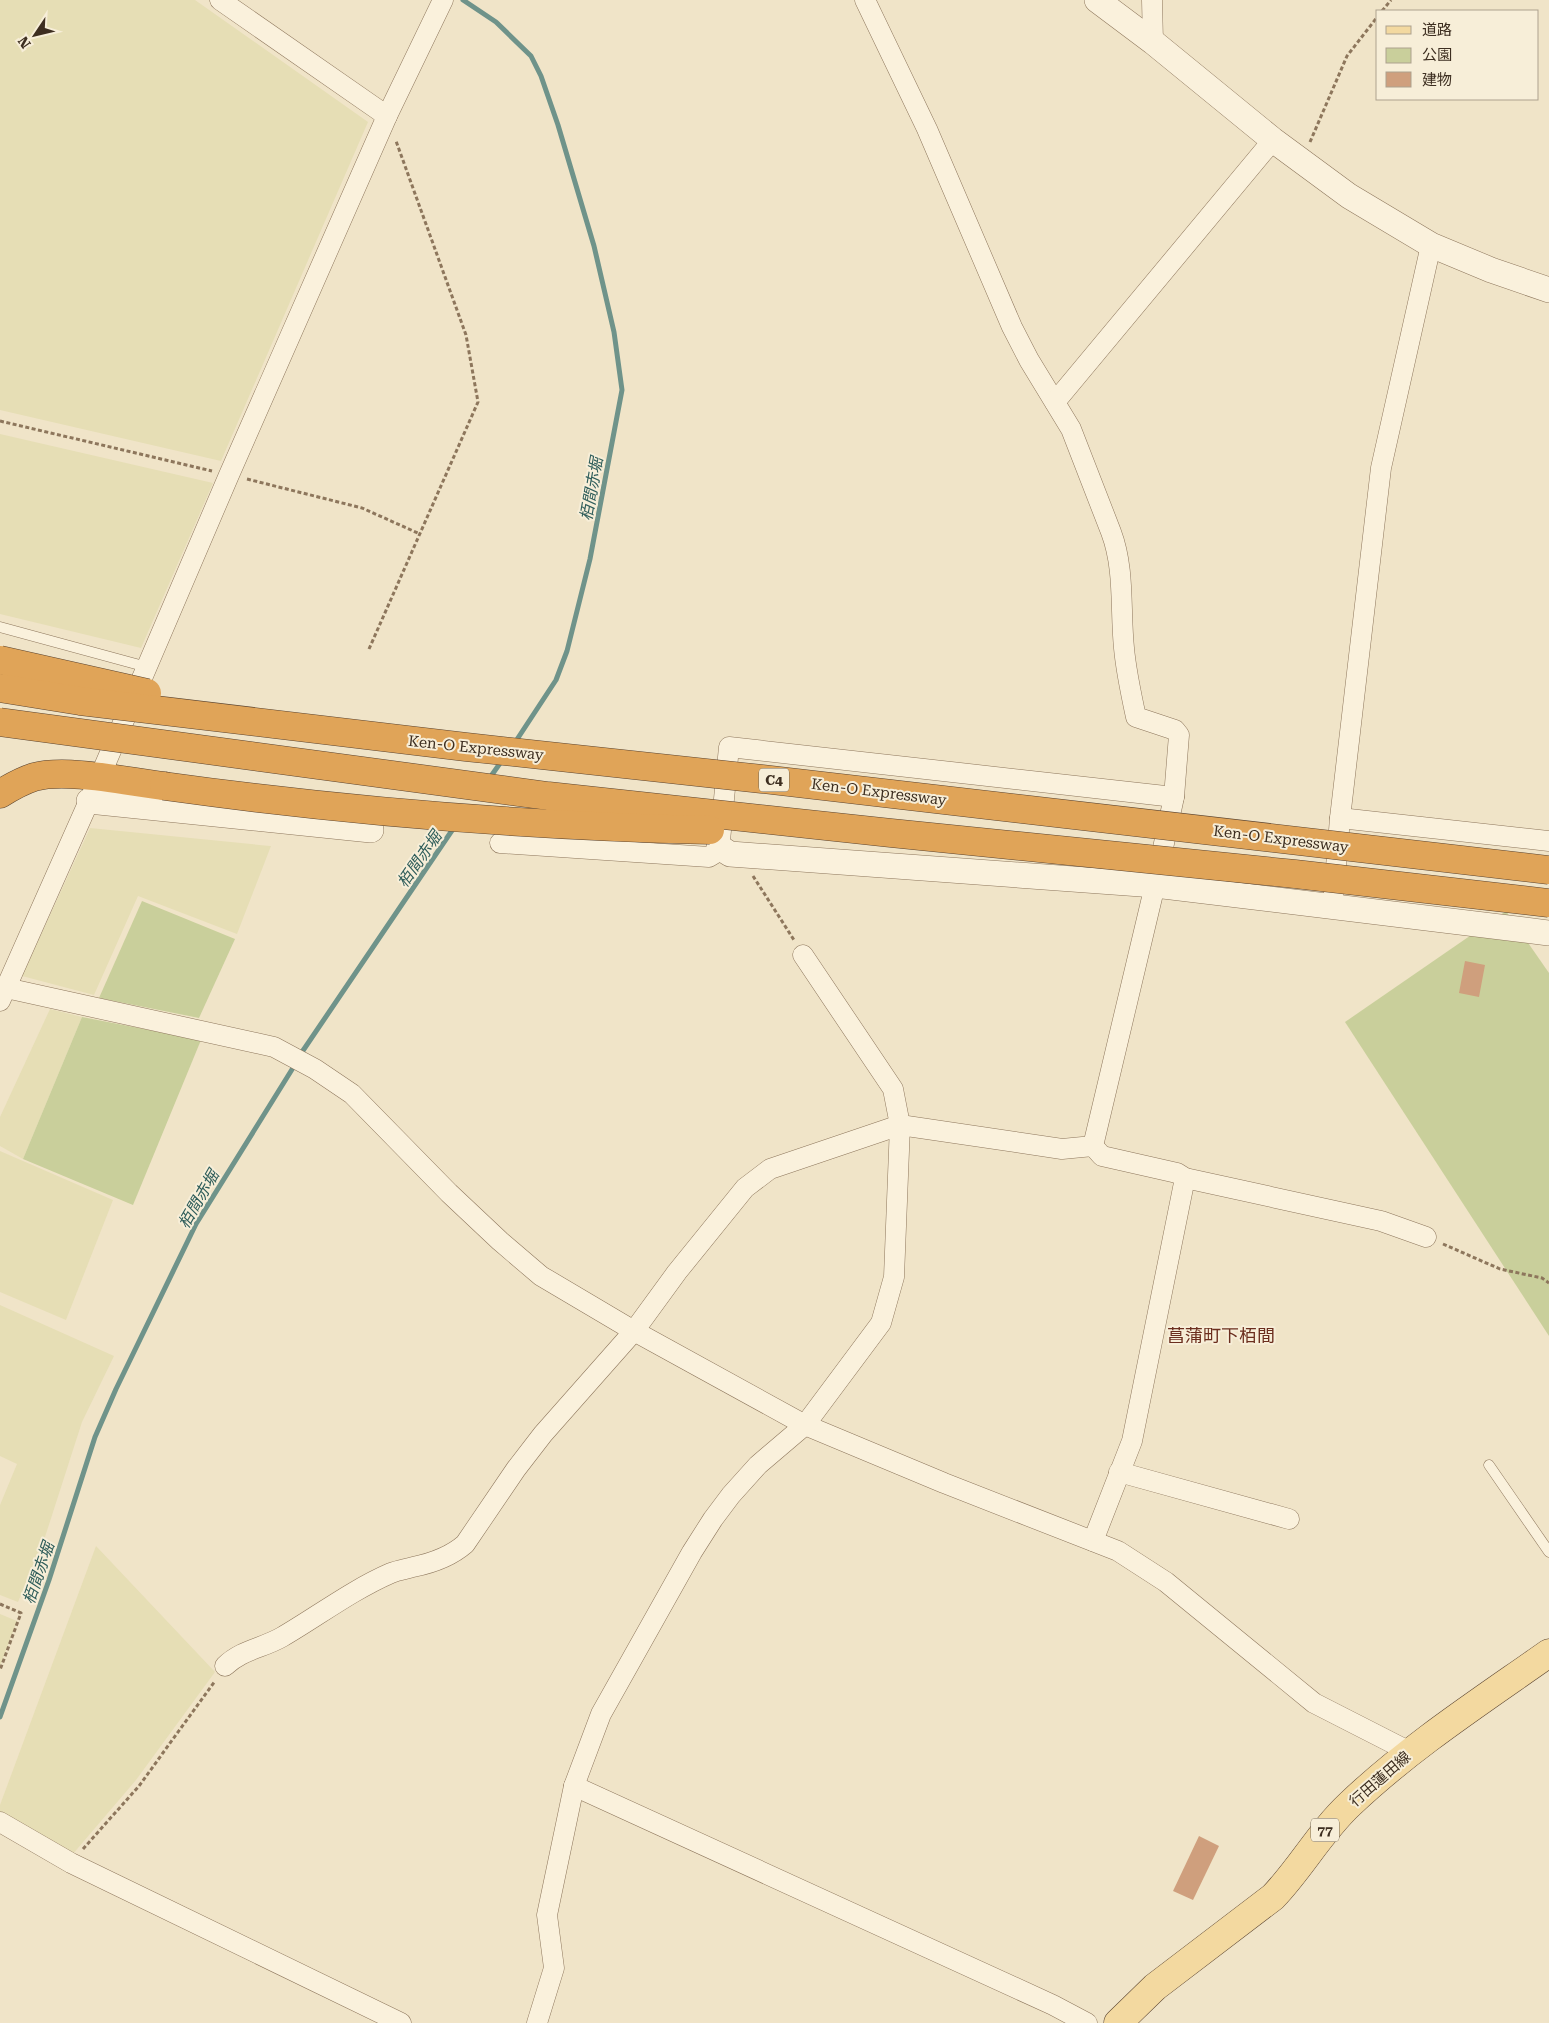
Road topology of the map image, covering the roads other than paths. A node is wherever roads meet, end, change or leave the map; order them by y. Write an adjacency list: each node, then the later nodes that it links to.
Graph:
1 (220, 0): 7 (street)
2 (865, 0): 11 (street)
3 (1097, 0): 6 (street)
4 (1152, 0): 6 (street)
5 (442, 2): 7 (street)
6 (1153, 42): 8 (street)
7 (387, 116): 14 (street)
8 (1273, 140): 9 (street); 11 (street)
9 (1431, 245): 10 (street); 22 (street)
10 (1549, 290)
11 (1055, 402): 21 (street)
12 (0, 627): 14 (lane)
13 (0, 660): 17 (highway, bridge)
14 (147, 667): 18 (street)
15 (0, 688): 17 (highway, Ken-O Expressway / C4, bridge)
16 (0, 722): 24 (highway, bridge)
17 (466, 747): 28 (highway, Ken-O Expressway / C4, bridge)
18 (104, 767)
19 (0, 794): 24 (highway, bridge)
20 (91, 797): 23 (street); 34 (street)
21 (1174, 797): 27 (street); 29 (street)
22 (1340, 818): 25 (street); 31 (street)
23 (371, 830)
24 (891, 833): 30 (highway, bridge)
25 (1549, 841)
26 (500, 843): 27 (street)
27 (719, 846): 29 (street)
28 (1549, 870)
29 (1155, 885): 31 (street); 36 (street)
30 (1549, 903)
31 (1333, 907): 32 (street)
32 (1549, 932)
33 (804, 955): 35 (street)
34 (3, 995): 39 (street)
35 (900, 1125): 36 (street); 39 (street); 40 (street)
36 (1093, 1146): 37 (street)
37 (1185, 1178): 38 (street); 42 (street)
38 (1426, 1237)
39 (634, 1331): 40 (street); 47 (street)
40 (805, 1425): 44 (street); 49 (street)
41 (1489, 1465): 45 (lane)
42 (1119, 1472): 43 (street); 44 (street)
43 (1288, 1519)
44 (1093, 1541): 48 (street)
45 (1549, 1552)
46 (1549, 1653): 48 (main road, 行田蓮田線 / 77)
47 (225, 1666)
48 (1410, 1752): 54 (main road, 行田蓮田線 / 77)
49 (574, 1786): 52 (street); 53 (street)
50 (0, 1822): 51 (street)
51 (400, 2023)
52 (536, 2023)
53 (1087, 2023)
54 (1118, 2023)

